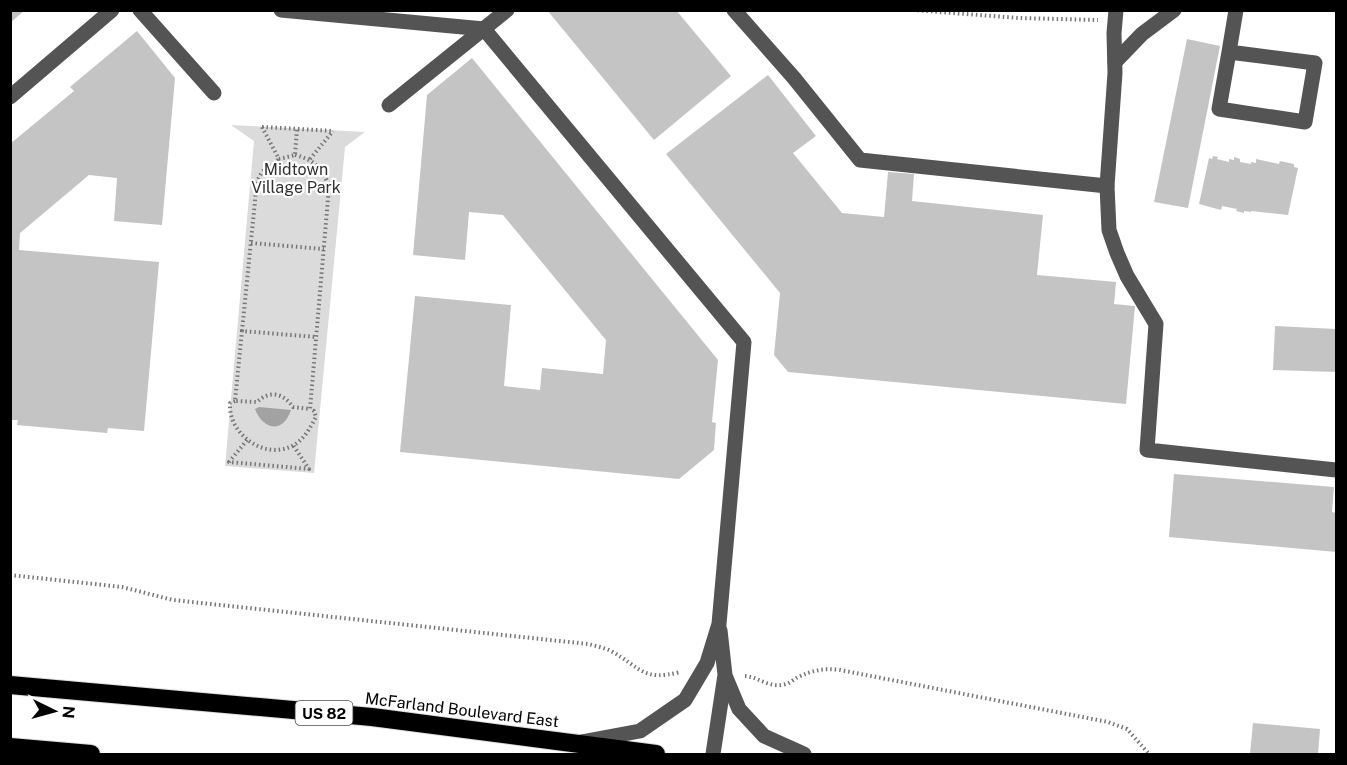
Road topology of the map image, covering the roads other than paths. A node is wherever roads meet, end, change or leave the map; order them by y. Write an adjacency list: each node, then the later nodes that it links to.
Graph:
1 (111, 10): 13 (street)
2 (140, 10): 12 (street)
3 (281, 10): 9 (street)
4 (507, 10): 9 (street)
5 (734, 10): 15 (street)
6 (1174, 10): 11 (street)
7 (1236, 10): 10 (street)
8 (1116, 16): 11 (street)
9 (484, 29): 14 (street); 17 (street)
10 (1230, 52): 10 (street)
11 (1115, 62): 15 (street)
12 (213, 93)
13 (10, 97)
14 (389, 105)
15 (1107, 186): 16 (street)
16 (1336, 470)
17 (719, 624): 18 (street); 20 (street)
18 (725, 675): 24 (street); 25 (street)
19 (10, 685): 20 (highway, McFarland Boulevard East / US 82)
20 (573, 744): 23 (highway, McFarland Boulevard East / US 82)
21 (10, 747): 22 (highway)
22 (91, 754)
23 (656, 754)
24 (713, 754)
25 (804, 754)

